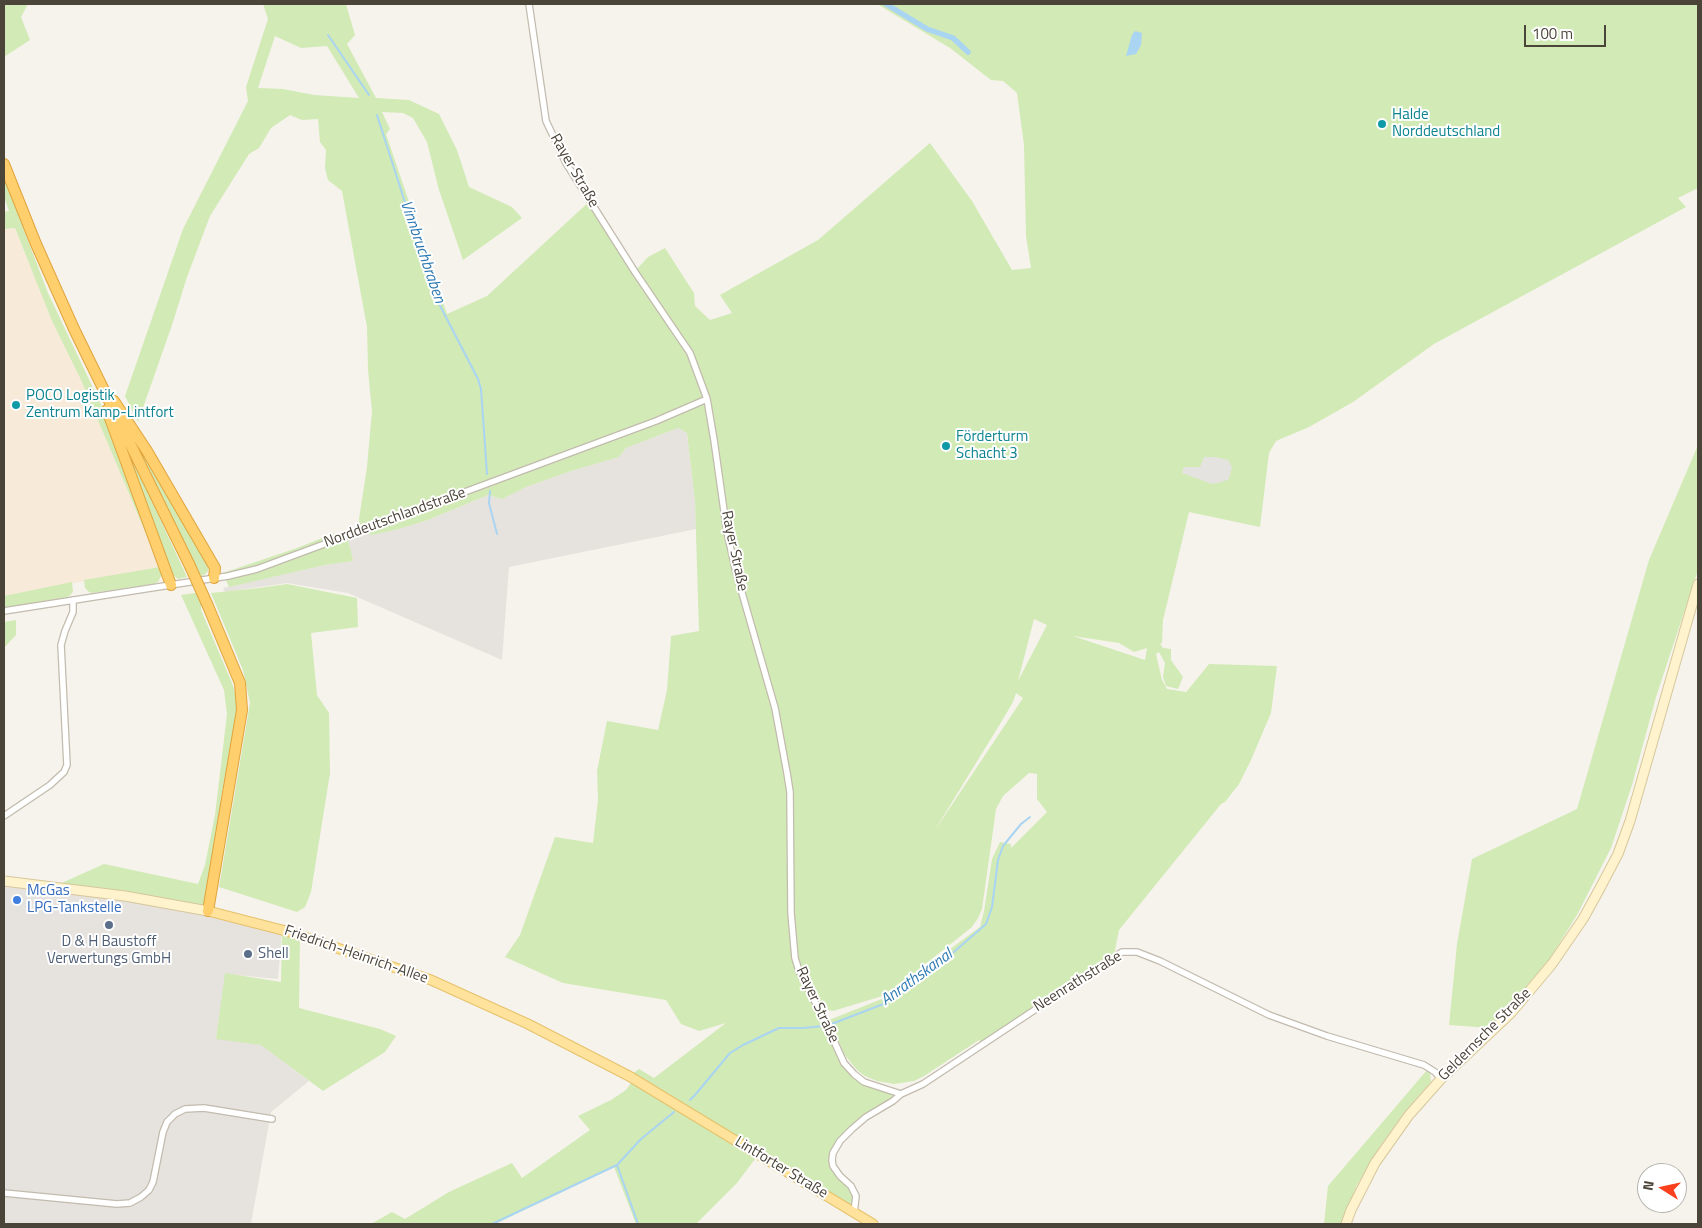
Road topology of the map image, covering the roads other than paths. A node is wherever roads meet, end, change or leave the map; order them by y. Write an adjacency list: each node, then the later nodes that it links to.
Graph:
1 (529, 4): 4 (street, Rayer Straße)
2 (4, 164): 3 (highway)
3 (100, 383): 5 (highway); 6 (highway); 12 (highway, bridge)
4 (707, 399): 5 (street, Norddeutschlandstraße); 14 (street, Rayer Straße)
5 (214, 578): 6 (street, Norddeutschlandstraße)
6 (171, 584): 8 (street, Norddeutschlandstraße)
7 (1698, 584): 13 (main road, Geldernsche Straße)
8 (72, 600): 9 (street, Norddeutschlandstraße); 10 (street)
9 (4, 611)
10 (4, 816)
11 (4, 882): 12 (main road, Friedrich-Heinrich-Allee)
12 (208, 911): 15 (main road, Friedrich-Heinrich-Allee)
13 (1441, 1079): 14 (street, Neenrathstraße); 20 (main road, Geldernsche Straße)
14 (901, 1094): 18 (street, Neenrathstraße)
15 (685, 1110): 18 (main road, Lintforter Straße)
16 (272, 1119): 17 (street)
17 (4, 1193)
18 (854, 1213): 19 (main road, Lintforter Straße)
19 (873, 1224)
20 (1346, 1224)

